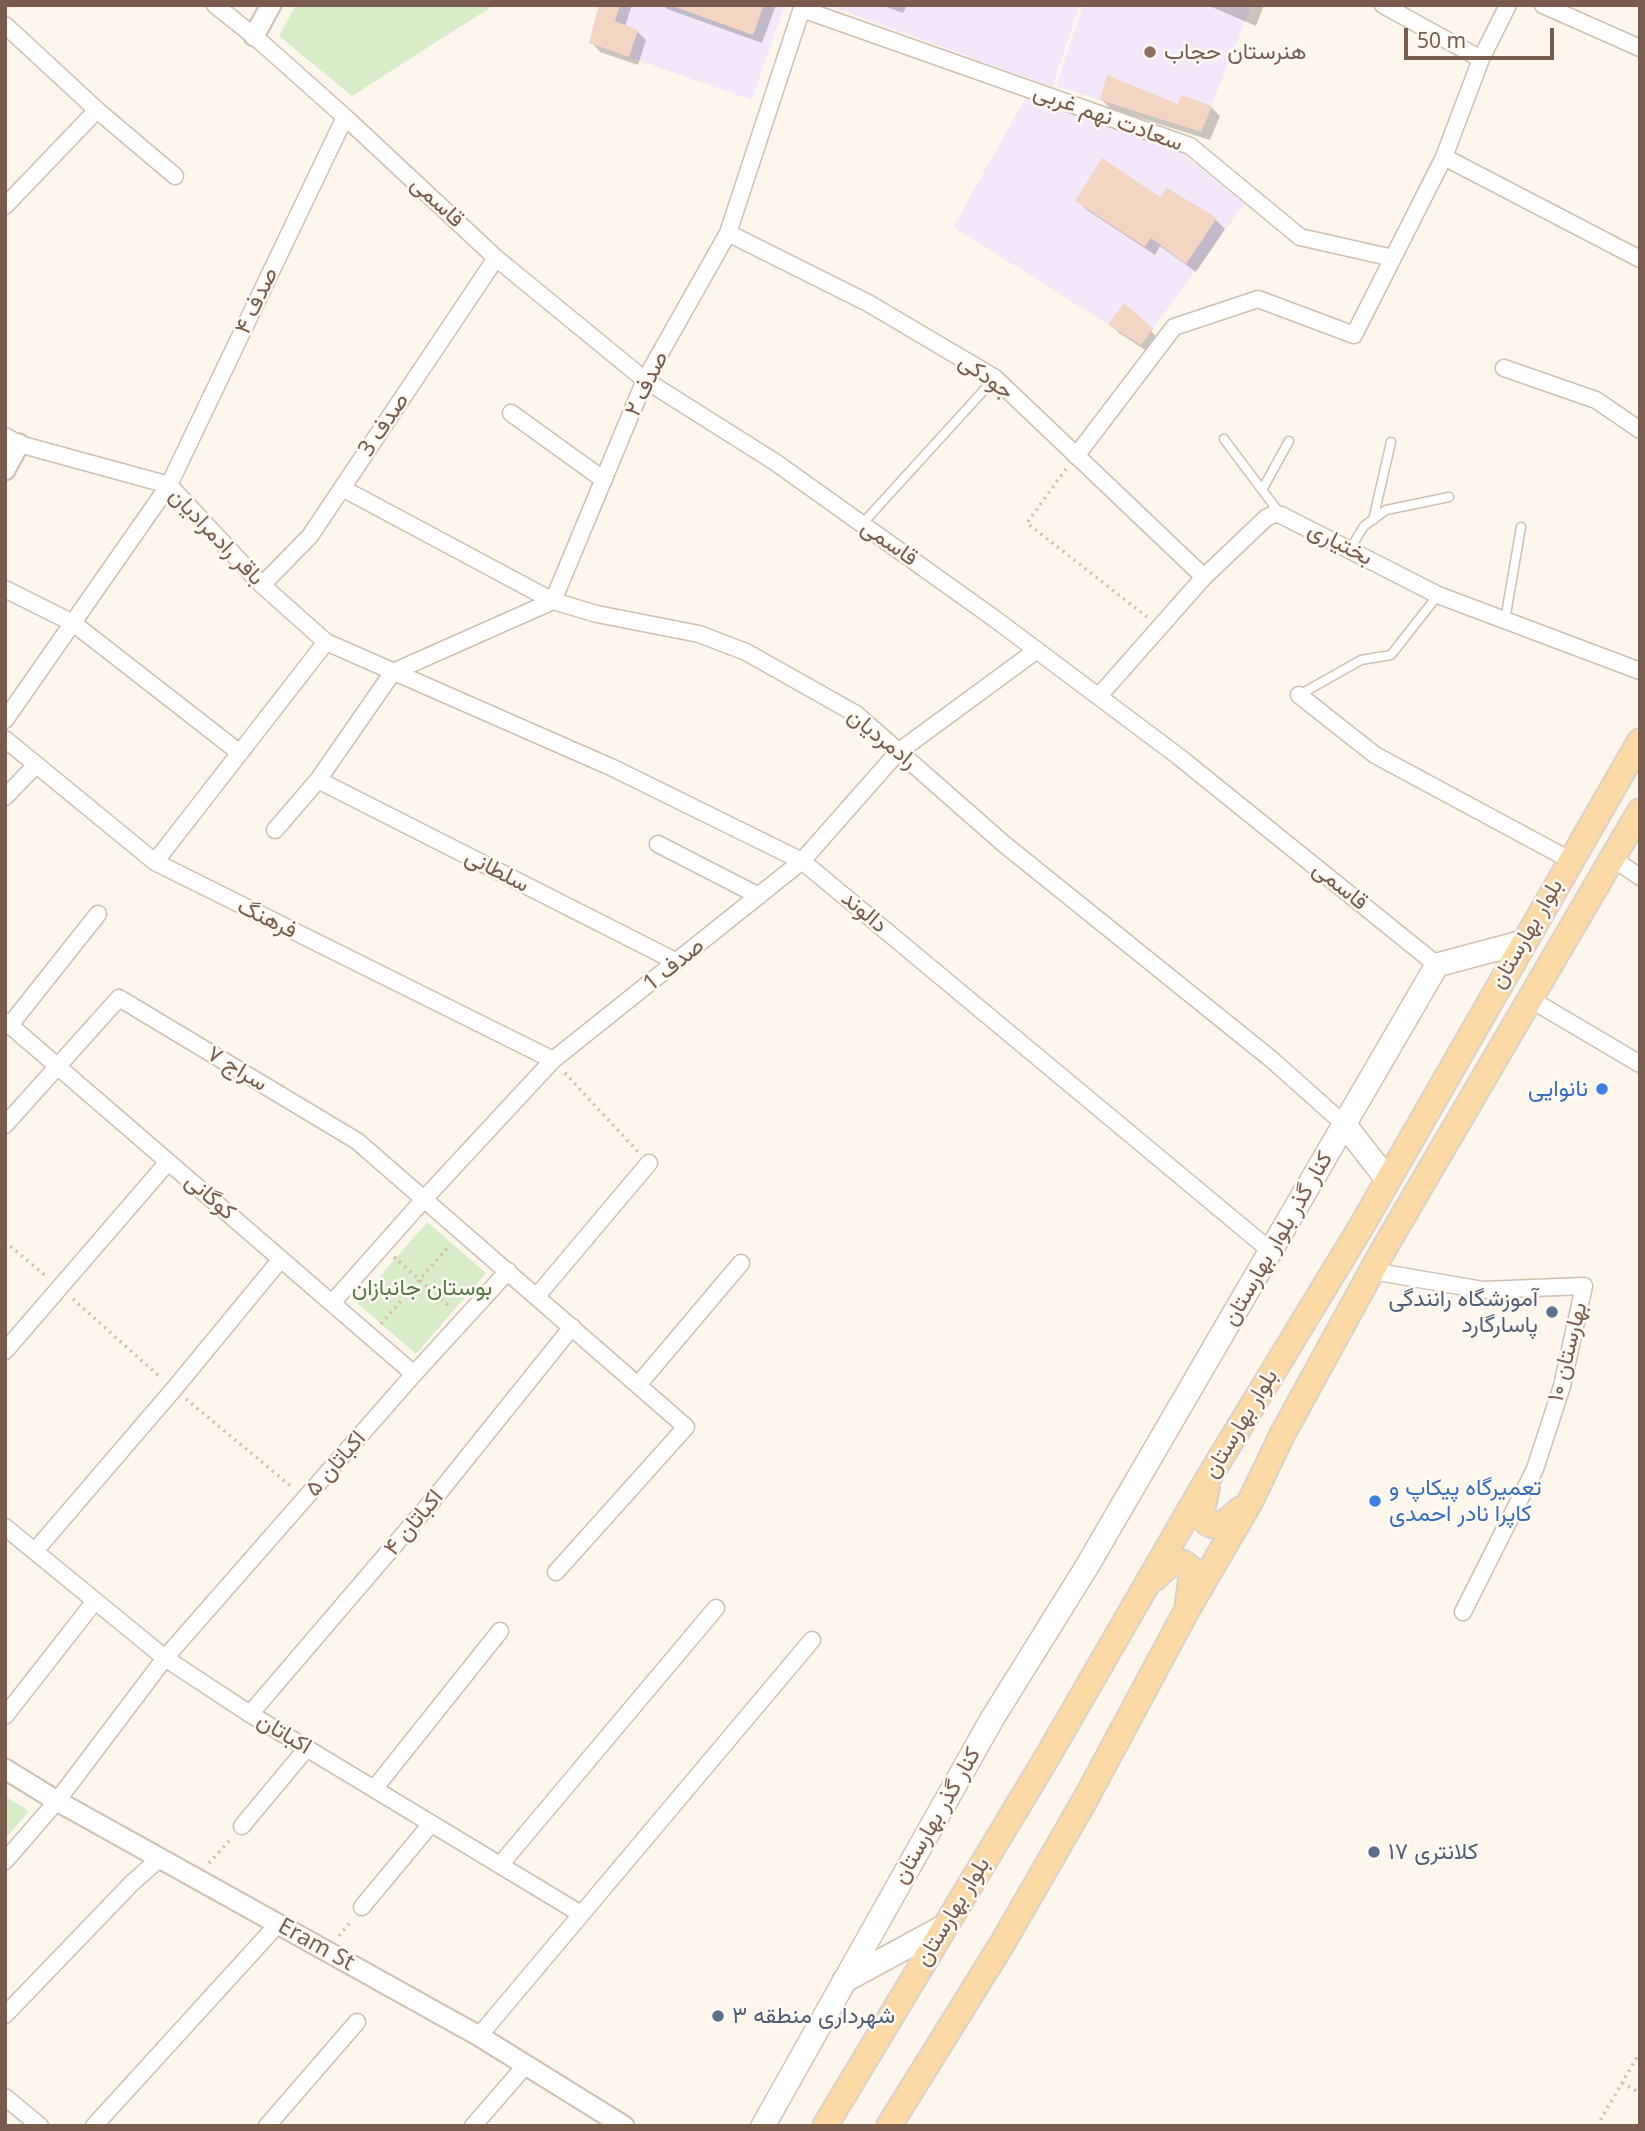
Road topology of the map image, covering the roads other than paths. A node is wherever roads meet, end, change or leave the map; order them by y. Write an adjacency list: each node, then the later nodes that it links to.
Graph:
1 (215, 5): 8 (street, قاسمی)
2 (271, 5): 8 (street)
3 (1383, 5): 10 (street)
4 (1508, 5): 10 (street)
5 (1543, 5): 9 (street)
6 (803, 7): 16 (street, صدف ۲); 18 (street, سعادت نهم غربی)
7 (5, 25): 11 (street)
8 (254, 36): 12 (street, قاسمی)
9 (1640, 48)
10 (1481, 60): 13 (street)
11 (97, 110): 14 (street); 15 (street)
12 (345, 117): 17 (street, قاسمی); 32 (street, صدف ۴)
13 (1444, 157): 18 (street); 19 (street)
14 (175, 176)
15 (5, 206)
16 (728, 233): 21 (street, جودکی); 22 (street, صدف ۲)
17 (496, 258): 22 (street, قاسمی); 33 (street, صدف 3)
18 (1393, 258): 29 (street)
19 (1640, 259)
20 (1504, 368): 24 (street)
21 (995, 378): 29 (street, جودکی); 38 (lane)
22 (645, 380): 31 (street, صدف ۲); 38 (street, قاسمی)
23 (511, 413): 31 (street)
24 (1640, 429)
25 (1224, 439): 34 (lane)
26 (12, 440): 30 (street); 32 (street, باقر رادمرادیان)
27 (1289, 441): 34 (lane)
28 (1391, 442): 37 (lane)
29 (1076, 456): 41 (street, جودکی)
30 (5, 470)
31 (604, 480): 45 (street, صدف ۲)
32 (169, 485): 42 (street, باقر رادمرادیان); 47 (street, صدف ۴)
33 (342, 488): 42 (street, صدف 3); 45 (street, رادمردیان)
34 (1262, 490): 36 (lane)
35 (1449, 497): 37 (lane)
36 (1281, 515): 40 (street, بختیاری); 41 (street, بختیاری)
37 (1373, 520): 40 (lane)
38 (862, 524): 49 (street, قاسمی)
39 (1521, 527): 46 (lane)
40 (1350, 549): 44 (street, بختیاری)
41 (1203, 577): 53 (street, بختیاری)
42 (262, 585): 48 (street, باقر رادمرادیان)
43 (5, 589): 47 (street)
44 (1438, 595): 46 (street, بختیاری); 52 (lane)
45 (553, 601): 51 (street); 57 (street, رادمردیان)
46 (1505, 620): 50 (street, بختیاری)
47 (74, 623): 54 (street, صدف ۴); 58 (street)
48 (326, 642): 51 (street, باقر رادمرادیان); 58 (street)
49 (1037, 650): 53 (street, قاسمی); 57 (street, صدف 1)
50 (1640, 671)
51 (393, 672): 60 (street); 67 (street, دالوند)
52 (1299, 695): 66 (street)
53 (1099, 696): 74 (street, قاسمی)
54 (5, 720)
55 (5, 739): 59 (street, فرهنگ)
56 (1640, 741): 66 (main road, بلوار بهارستان)
57 (898, 752): 67 (street, صدف 1); 80 (street, رادمردیان)
58 (240, 753): 68 (street)
59 (36, 765): 61 (street); 68 (street, فرهنگ)
60 (318, 780): 63 (street); 73 (street, سلطانی)
61 (5, 797)
62 (1640, 811): 65 (main road, بلوار بهارستان)
63 (275, 830)
64 (658, 844): 70 (street)
65 (1612, 858): 69 (street); 75 (main road, بلوار بهارستان)
66 (1570, 860): 72 (main road, بلوار بهارستان)
67 (802, 861): 70 (street, صدف 1); 86 (street, دالوند)
68 (155, 862): 77 (street, فرهنگ)
69 (1640, 877)
70 (760, 896): 73 (street, صدف 1)
71 (97, 914): 76 (street)
72 (1523, 942): 74 (main road); 84 (main road, بلوار بهارستان)
73 (677, 962): 77 (street, صدف 1)
74 (1437, 965): 80 (main road, کنار گذر بلوار بهارستان)
75 (1530, 999): 78 (street); 90 (main road, بلوار بهارستان)
76 (8, 1023): 79 (street, کوگانی)
77 (553, 1060): 85 (street, صدف 1)
78 (1640, 1063)
79 (59, 1067): 81 (street); 82 (street, کوگانی); 85 (street, سراج ۷)
80 (1343, 1124): 84 (main road); 86 (main road, کنار گذر بلوار بهارستان)
81 (5, 1125)
82 (168, 1162): 87 (street, کوگانی); 94 (street)
83 (649, 1163): 91 (street)
84 (1387, 1179): 97 (main road, بلوار بهارستان)
85 (425, 1198): 89 (street); 92 (street, صدف 1)
86 (1272, 1252): 99 (main road, کنار گذر بلوار بهارستان)
87 (281, 1259): 92 (street, کوگانی); 101 (street)
88 (741, 1263): 96 (street)
89 (508, 1271): 91 (street); 95 (street, اکباتان ۵)
90 (1372, 1271): 98 (main road, بلوار بهارستان); 107 (street, بهارستان ۱۰)
91 (537, 1296): 93 (street)
92 (332, 1303): 95 (street, کوگانی)
93 (572, 1328): 96 (street); 111 (street, اکباتان ۴)
94 (5, 1351)
95 (414, 1374): 110 (street, اکباتان ۵)
96 (638, 1385): 102 (street)
97 (1209, 1477): 98 (main road); 103 (main road, بلوار بهارستان)
98 (1250, 1502): 106 (main road, بلوار بهارستان)
99 (1118, 1511): 126 (main road, کنار گذر بهارستان)
100 (5, 1527): 101 (street, اکباتان)
101 (35, 1551): 104 (street, اکباتان)
102 (556, 1572)
103 (1144, 1589): 106 (main road); 125 (main road, بلوار بهارستان)
104 (95, 1601): 110 (street, اکباتان); 112 (street)
105 (716, 1608): 121 (street)
106 (1187, 1610): 131 (main road, بلوار بهارستان)
107 (1463, 1612)
108 (500, 1632): 115 (street)
109 (812, 1640): 123 (street)
110 (165, 1658): 111 (street, اکباتان); 116 (street, اکباتان ۵)
111 (250, 1714): 113 (street, اکباتان)
112 (5, 1716)
113 (307, 1748): 115 (street, اکباتان); 118 (street)
114 (5, 1769): 116 (street, Eram St)
115 (374, 1789): 117 (street, اکباتان)
116 (57, 1801): 119 (street, Eram St); 120 (street, اکباتان ۵)
117 (432, 1824): 121 (street, اکباتان); 122 (street)
118 (242, 1826)
119 (160, 1858): 124 (street, Eram St); 127 (street)
120 (5, 1861)
121 (500, 1866): 123 (street, اکباتان)
122 (362, 1907)
123 (581, 1914): 129 (street)
124 (278, 1924): 129 (street, Eram St); 134 (street)
125 (945, 1926): 126 (main road); 139 (main road, بلوار بهارستان)
126 (844, 1981): 138 (main road, کنار گذر بهارستان)
127 (5, 2015)
128 (356, 2022): 135 (street)
129 (479, 2036): 130 (street, Eram St)
130 (526, 2064): 136 (street); 137 (street, Eram St)
131 (910, 2091): 140 (main road, بلوار بهارستان); 141 (main road)
132 (5, 2097): 133 (street)
133 (40, 2126)
134 (94, 2126)
135 (267, 2126)
136 (473, 2126)
137 (624, 2126)
138 (763, 2126)
139 (825, 2126)
140 (889, 2126)
141 (899, 2126)

